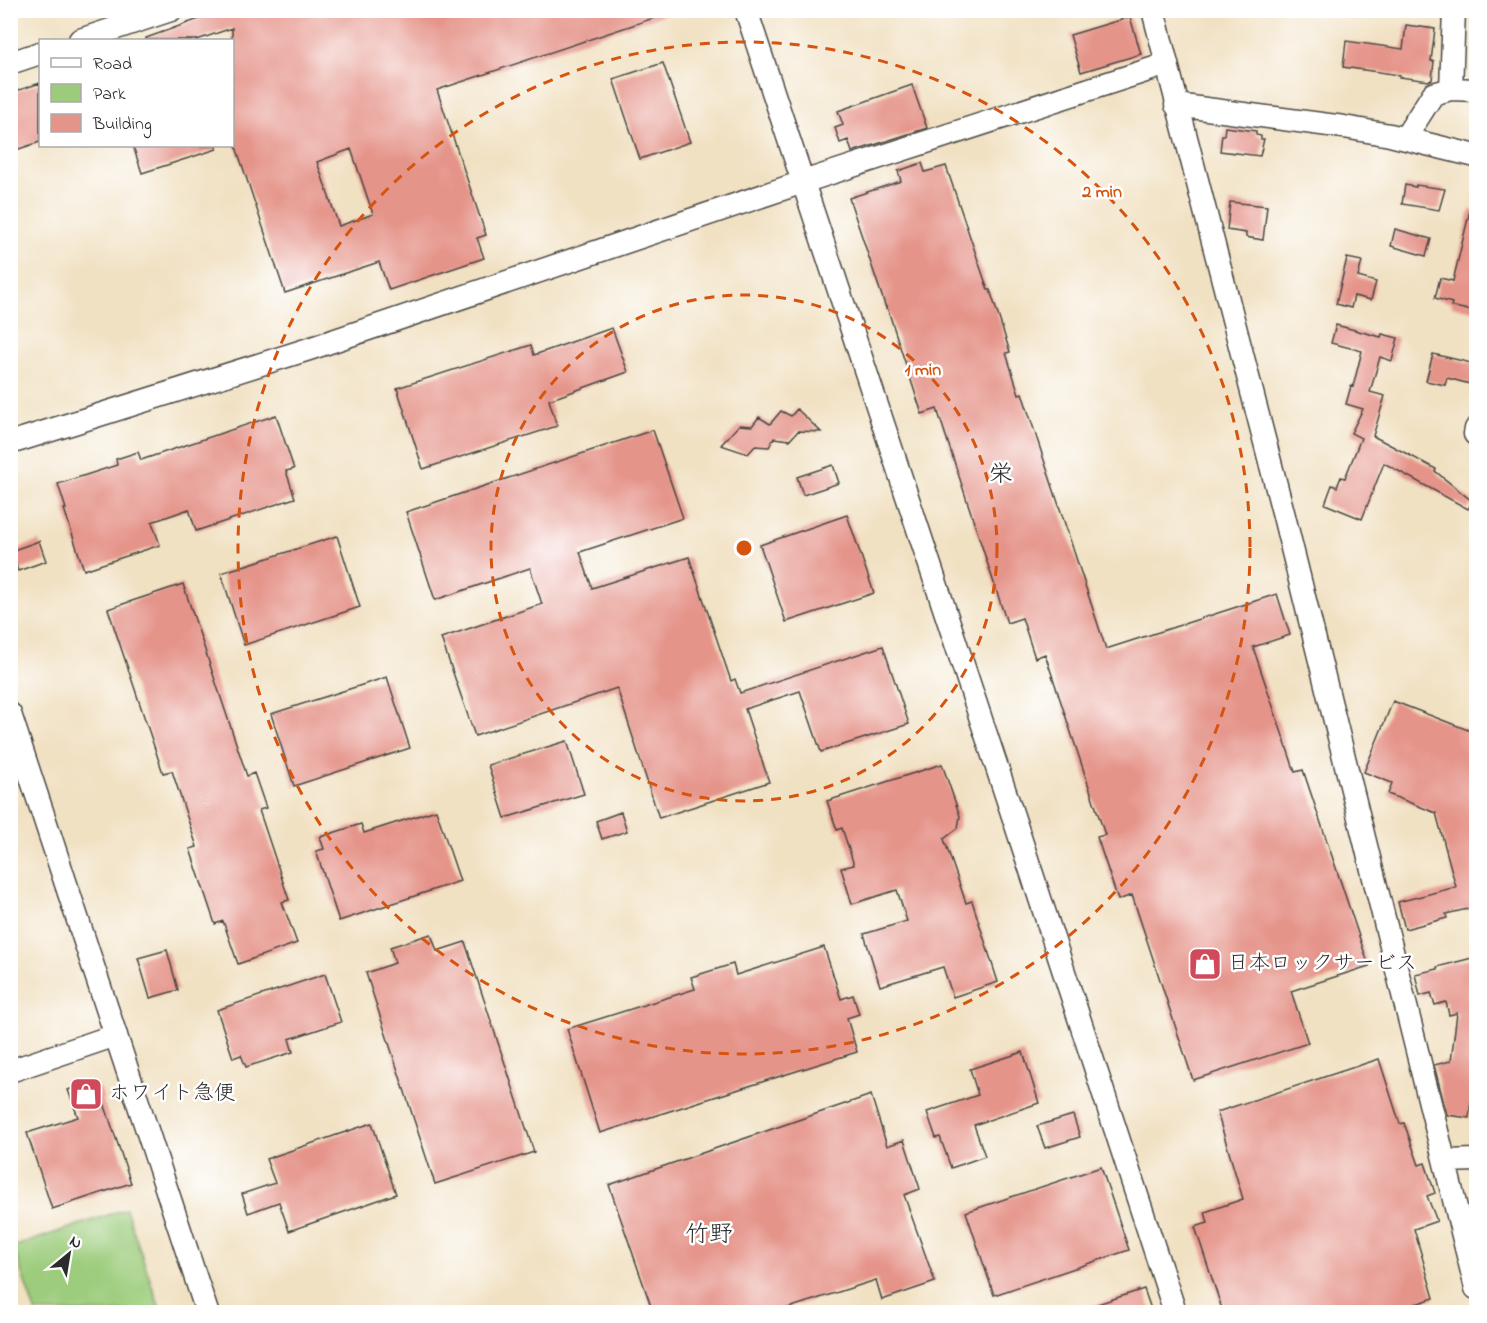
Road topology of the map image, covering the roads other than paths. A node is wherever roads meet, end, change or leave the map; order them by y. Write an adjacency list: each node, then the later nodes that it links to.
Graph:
1 (171, 10): 5 (street)
2 (746, 10): 14 (street)
3 (1153, 10): 8 (street)
4 (1454, 10): 9 (street)
5 (83, 39)
6 (39, 53): 7 (street)
7 (10, 63)
8 (1167, 64): 11 (street); 14 (street)
9 (1451, 89): 10 (street); 12 (street)
10 (1476, 90)
11 (1176, 105): 12 (street); 20 (street)
12 (1405, 138): 13 (street)
13 (1476, 156)
14 (803, 182): 15 (street); 23 (street)
15 (10, 443)
16 (10, 714): 17 (street)
17 (116, 1035): 18 (street); 22 (street)
18 (10, 1071)
19 (1476, 1160): 20 (street)
20 (1445, 1161): 21 (street)
21 (1476, 1288)
22 (207, 1312)
23 (1175, 1312)

